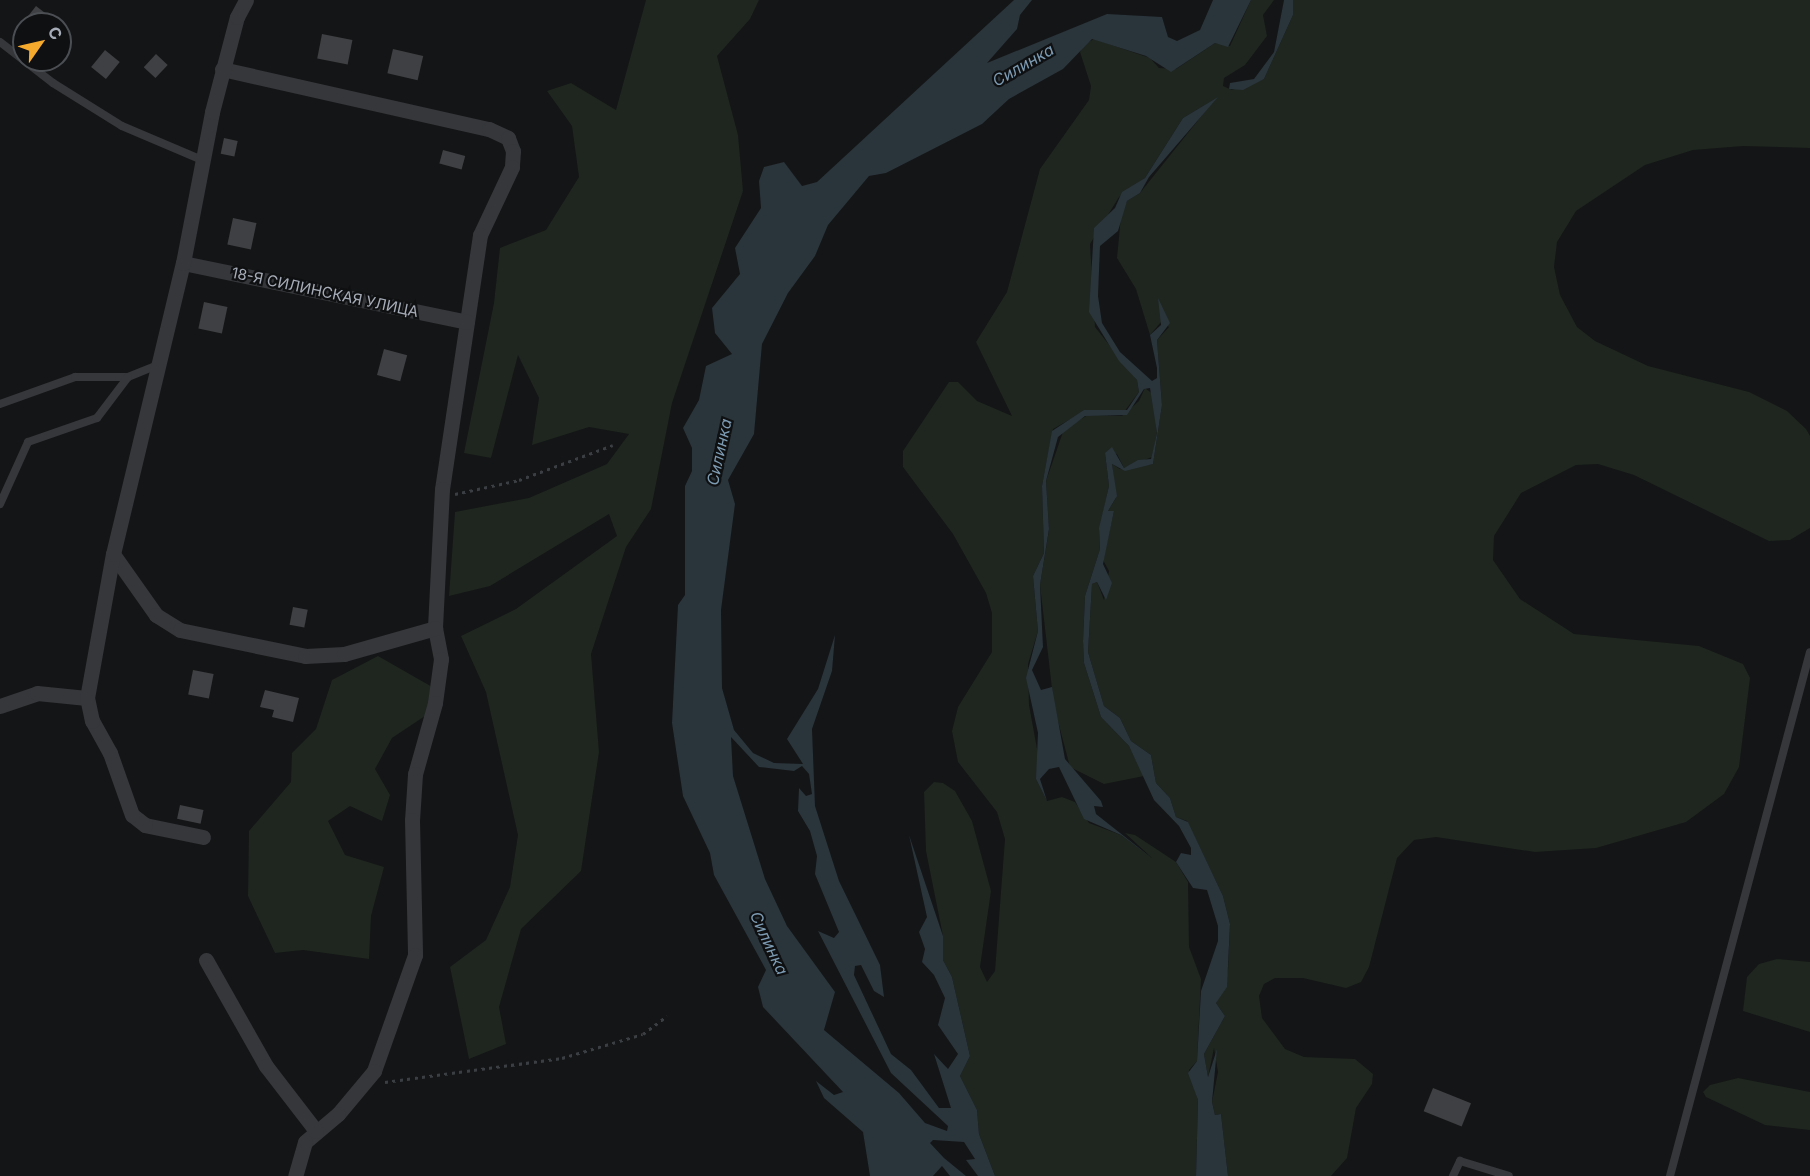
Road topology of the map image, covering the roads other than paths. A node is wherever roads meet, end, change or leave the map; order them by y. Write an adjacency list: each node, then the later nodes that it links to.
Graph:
1 (242, 2): 3 (street)
2 (0, 42): 4 (lane)
3 (222, 69): 4 (street); 6 (street)
4 (202, 160): 5 (street)
5 (183, 263): 6 (street, 18-Я СИЛИНСКАЯ УЛИЦА); 7 (street)
6 (467, 322): 12 (street)
7 (157, 365): 8 (lane); 11 (street)
8 (128, 377): 9 (lane); 10 (lane)
9 (0, 404)
10 (0, 504)
11 (113, 554): 12 (street); 14 (street)
12 (435, 628): 18 (street)
13 (1810, 652): 22 (lane)
14 (87, 698): 15 (street); 16 (street)
15 (0, 706)
16 (203, 837)
17 (206, 960): 18 (street)
18 (316, 1131): 19 (street)
19 (295, 1176)
20 (1453, 1176): 21 (lane)
21 (1509, 1176)
22 (1670, 1176)

